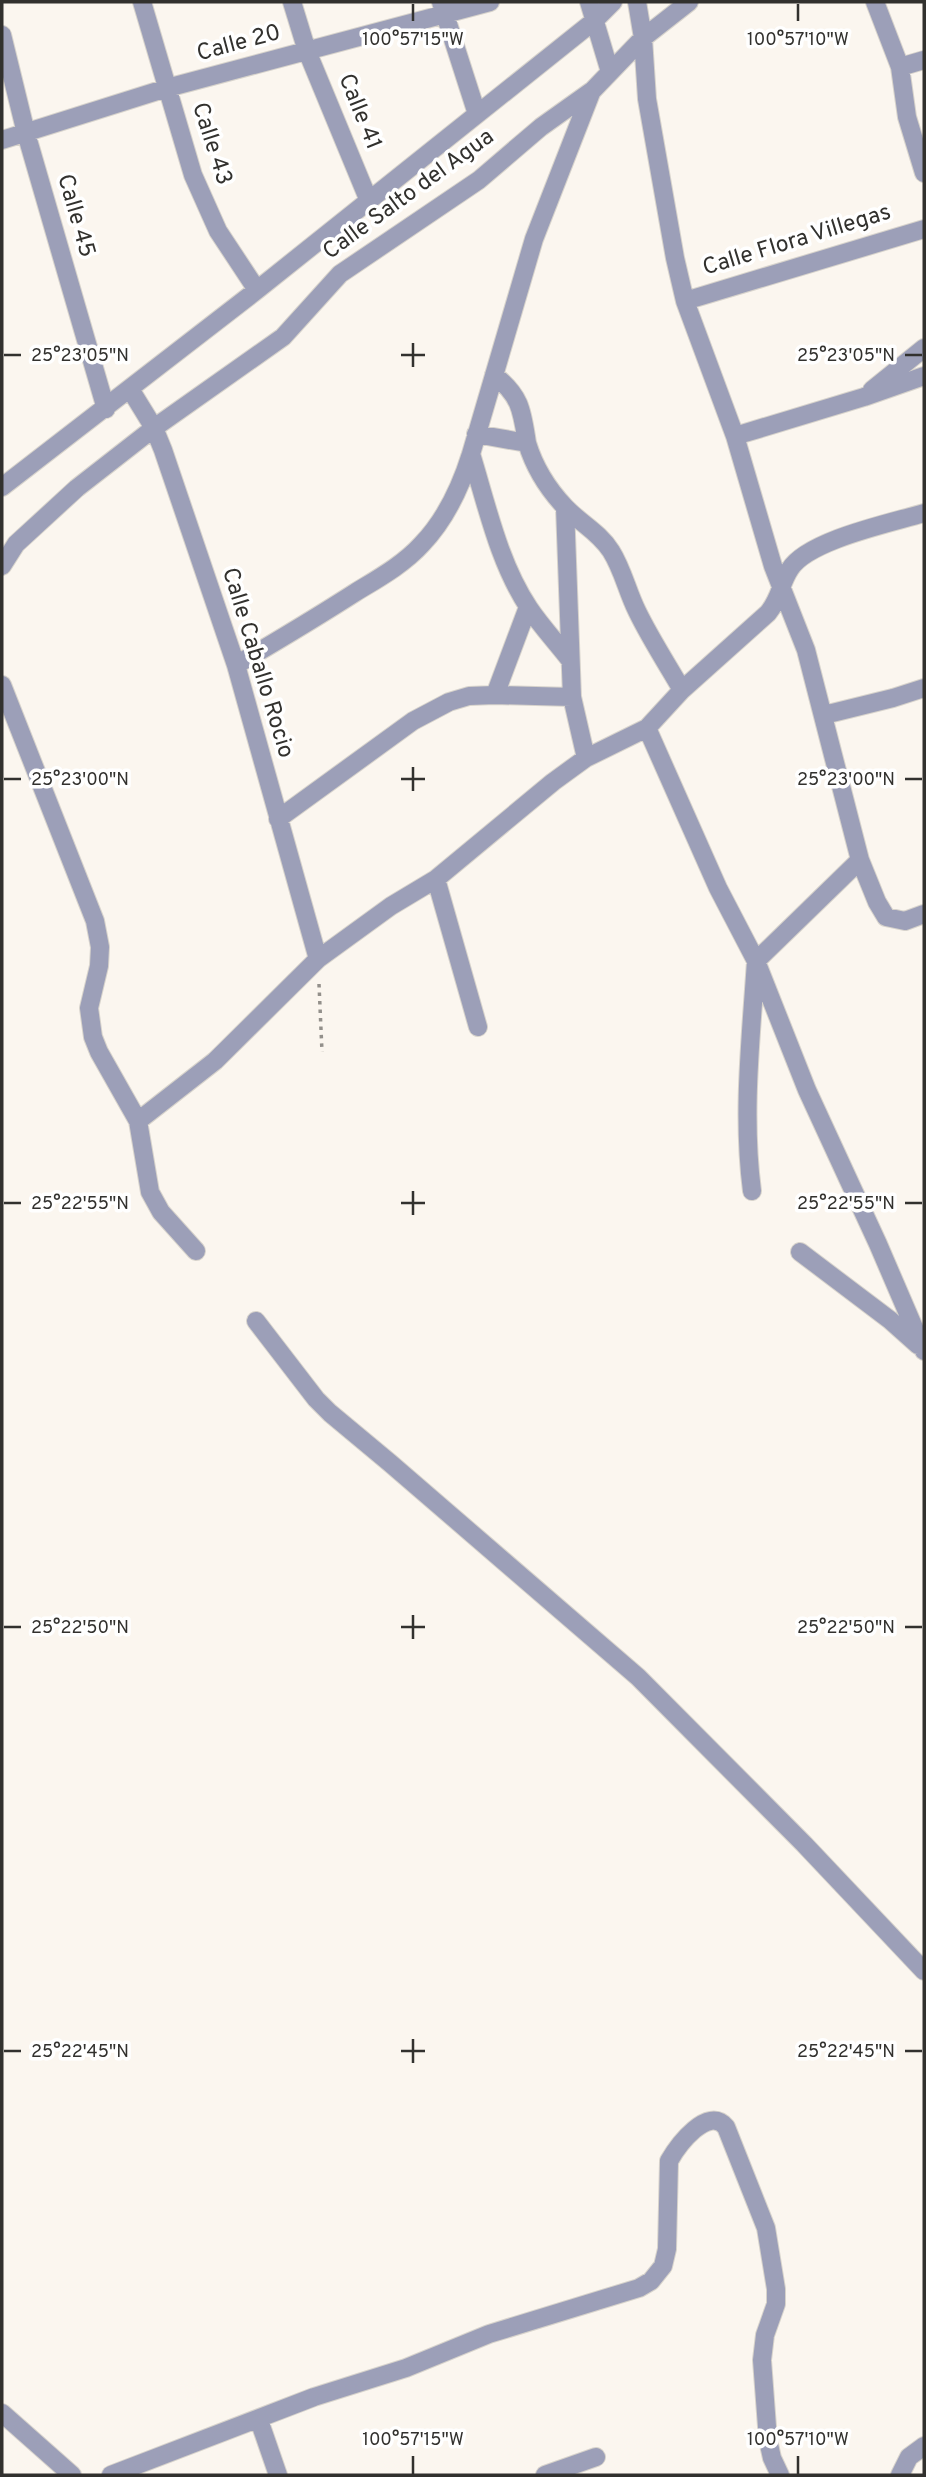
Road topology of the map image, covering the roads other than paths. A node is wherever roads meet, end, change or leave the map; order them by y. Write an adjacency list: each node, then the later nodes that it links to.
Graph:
1 (142, 2): 17 (street, Calle 43)
2 (292, 2): 13 (street, Calle 41)
3 (490, 2): 9 (street, Calle 20)
4 (589, 2): 10 (street)
5 (613, 2): 10 (street, Calle Salto del Agua)
6 (637, 2): 12 (street)
7 (689, 2): 12 (street, Calle Salto del Agua)
8 (875, 2): 15 (street)
9 (443, 8): 13 (street, Calle 20); 19 (street)
10 (594, 21): 16 (street); 19 (street, Calle Salto del Agua)
11 (2, 36): 20 (street, Calle 45)
12 (643, 38): 16 (street, Calle Salto del Agua); 26 (street)
13 (307, 51): 17 (street, Calle 20); 23 (street, Calle 41)
14 (924, 60): 15 (street)
15 (900, 67): 22 (street)
16 (610, 72): 18 (street, Calle Salto del Agua)
17 (167, 88): 20 (street, Calle 20); 25 (street, Calle 43)
18 (593, 90): 28 (street); 33 (street, Calle Salto del Agua)
19 (477, 114): 23 (street, Calle Salto del Agua)
20 (26, 133): 21 (street, Calle 20); 32 (street, Calle 45)
21 (2, 140)
22 (924, 173)
23 (369, 201): 25 (street, Calle Salto del Agua)
24 (924, 229): 26 (street, Calle Flora Villegas)
25 (257, 290): 30 (street, Calle Salto del Agua)
26 (685, 300): 35 (street)
27 (924, 348): 31 (street)
28 (494, 375): 34 (street); 36 (street)
29 (924, 376): 31 (street)
30 (130, 389): 32 (street, Calle Salto del Agua); 33 (street, Calle Caballo Rocio)
31 (864, 397): 35 (street)
32 (106, 409): 38 (street, Calle Salto del Agua)
33 (153, 428): 41 (street, Calle Salto del Agua); 45 (street, Calle Caballo Rocio)
34 (476, 434): 36 (street); 37 (street)
35 (734, 436): 42 (street)
36 (527, 443): 39 (street)
37 (471, 454): 43 (street); 45 (street)
38 (2, 487)
39 (565, 507): 44 (street); 48 (street)
40 (924, 513): 42 (street)
41 (2, 566)
42 (782, 590): 48 (street); 51 (street)
43 (528, 607): 44 (street); 49 (street)
44 (570, 660): 50 (street)
45 (236, 665): 54 (street, Calle Caballo Rocio)
46 (2, 685): 61 (street)
47 (924, 688): 51 (street)
48 (682, 690): 52 (street)
49 (495, 695): 50 (street); 54 (street)
50 (572, 697): 53 (street)
51 (824, 715): 55 (street)
52 (648, 728): 53 (street); 59 (street)
53 (586, 758): 56 (street)
54 (278, 819): 58 (street, Calle Caballo Rocio)
55 (860, 859): 57 (street); 59 (street)
56 (436, 879): 58 (street); 60 (street)
57 (924, 914)
58 (318, 959): 61 (street)
59 (756, 961): 62 (street); 66 (street)
60 (478, 1027)
61 (138, 1121): 63 (street)
62 (752, 1191)
63 (196, 1251)
64 (800, 1251): 66 (street)
65 (256, 1321): 67 (street)
66 (923, 1350)
67 (924, 1971)
68 (2, 2413): 72 (street)
69 (260, 2420): 73 (street); 74 (street); 76 (street)
70 (924, 2446): 77 (street)
71 (596, 2456): 75 (street)
72 (72, 2475)
73 (111, 2475)
74 (278, 2475)
75 (545, 2475)
76 (780, 2475)
77 (900, 2475)

